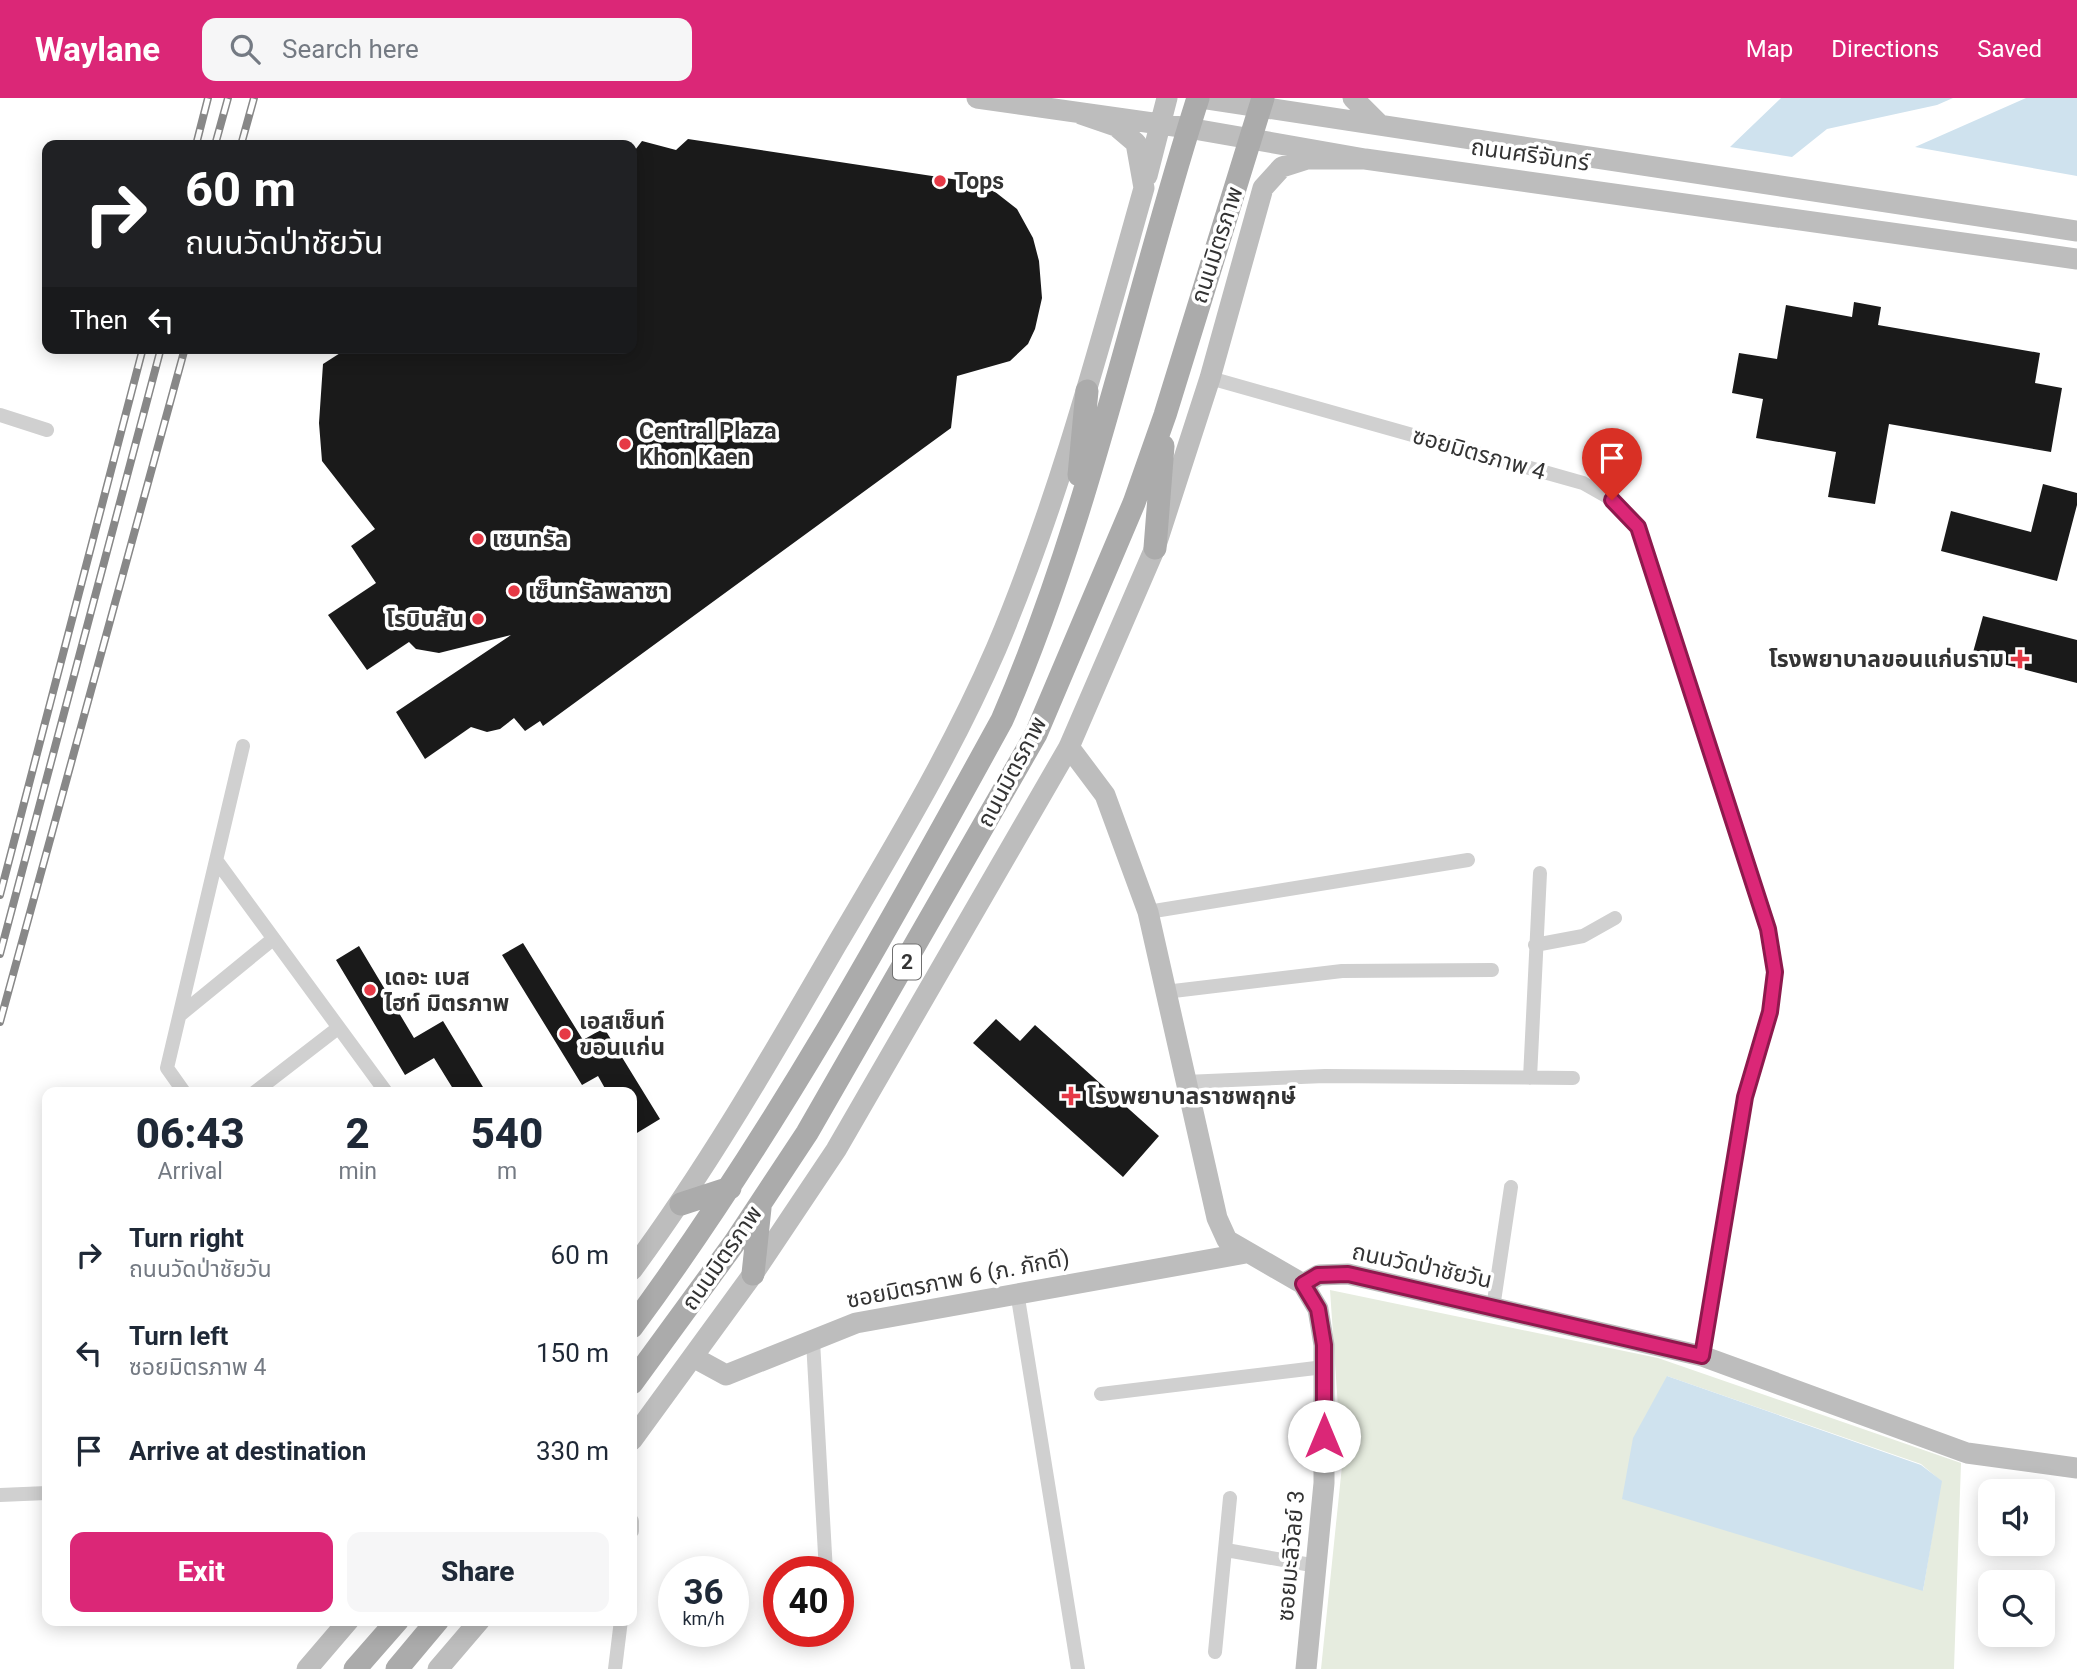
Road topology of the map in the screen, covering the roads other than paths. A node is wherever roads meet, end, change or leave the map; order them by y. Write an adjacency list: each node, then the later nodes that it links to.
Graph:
1 (977, 98): 7 (main road, ถนนศรีจันทร์)
2 (1167, 98): 9 (main road)
3 (1199, 98): 5 (main road, ถนนศรีจันทร์); 10 (main road, ถนนมิตรภาพ)
4 (1353, 98): 8 (main road)
5 (1262, 104): 6 (main road, ถนนศรีจันทร์); 11 (main road, ถนนมิตรภาพ)
6 (1290, 105): 8 (main road, ถนนศรีจันทร์); 12 (main road, ถนนมิตรภาพ)
7 (1081, 114): 9 (main road, ถนนศรีจันทร์); 14 (main road)
8 (1378, 123): 16 (main road, ถนนศรีจันทร์)
9 (1160, 124): 10 (main road, ถนนศรีจันทร์); 14 (main road)
10 (1188, 128): 11 (main road, ถนนศรีจันทร์); 23 (main road, ถนนมิตรภาพ)
11 (1251, 139): 12 (main road, ถนนศรีจันทร์); 21 (main road, ถนนมิตรภาพ)
12 (1278, 144): 13 (main road, ถนนศรีจันทร์); 15 (main road, ถนนมิตรภาพ)
13 (1365, 159): 15 (main road); 17 (main road, ถนนศรีจันทร์)
14 (1144, 188): 19 (main road)
15 (1264, 188): 18 (main road, ถนนมิตรภาพ)
16 (2077, 231)
17 (2077, 260)
18 (1210, 378): 24 (main road, ถนนมิตรภาพ); 56 (street, ซอยมิตรภาพ 4)
19 (1087, 391): 23 (main road); 46 (main road)
20 (0, 415): 22 (street)
21 (1165, 415): 24 (main road); 47 (main road, ถนนมิตรภาพ / 2)
22 (47, 430)
23 (1075, 517): 45 (main road, ถนนมิตรภาพ / 2)
24 (1154, 548): 26 (main road, ถนนมิตรภาพ)
25 (243, 746): 27 (street)
26 (1069, 747): 30 (main road); 50 (main road, ถนนมิตรภาพ / 2)
27 (216, 860): 32 (street); 36 (street)
28 (1468, 860): 30 (street)
29 (1540, 873): 33 (street)
30 (1149, 912): 35 (main road)
31 (1615, 918): 33 (street)
32 (273, 939): 36 (street); 37 (street)
33 (1535, 945): 38 (street)
34 (1492, 970): 35 (street)
35 (1165, 992): 40 (main road)
36 (180, 1015): 41 (street)
37 (338, 1028): 42 (street); 43 (street)
38 (1530, 1078): 39 (street); 40 (street)
39 (1573, 1078)
40 (1185, 1082): 48 (main road)
41 (180, 1087)
42 (261, 1087)
43 (382, 1087)
44 (1511, 1186): 53 (street)
45 (730, 1188): 46 (main road); 54 (main road, ถนนมิตรภาพ / 2)
46 (681, 1204): 49 (main road)
47 (760, 1205): 50 (main road); 59 (main road, ถนนมิตรภาพ / 2)
48 (1245, 1253): 51 (main road); 52 (main road, ซอยมิตรภาพ 6 (ภ. ภักดี))
49 (637, 1263)
50 (753, 1274): 57 (main road, ถนนมิตรภาพ / 2)
51 (1303, 1284): 53 (main road, ถนนวัดป่าชัยวัน); 58 (main road, ซอยมะลิวัลย์ 3)
52 (1017, 1292): 55 (main road, ซอยมิตรภาพ 6 (ภ. ภักดี)); 80 (street)
53 (1493, 1308): 56 (main road, ถนนวัดป่าชัยวัน)
54 (637, 1320)
55 (813, 1341): 57 (main road, ซอยมิตรภาพ 6 (ภ. ภักดี)); 67 (street)
56 (1702, 1356): 62 (main road, ถนนวัดป่าชัยวัน)
57 (693, 1357): 61 (main road, ถนนมิตรภาพ / 2)
58 (1324, 1367): 60 (street); 68 (main road, ซอยมะลิวัลย์ 3)
59 (637, 1376)
60 (1101, 1394)
61 (637, 1433)
62 (2077, 1468)
63 (42, 1493): 64 (street)
64 (0, 1495)
65 (1230, 1498): 66 (street)
66 (1226, 1550): 68 (street); 74 (street)
67 (825, 1556)
68 (1317, 1566): 81 (main road, ซอยมะลิวัลย์ 3)
69 (344, 1626): 75 (main road)
70 (393, 1626): 76 (main road)
71 (433, 1626): 77 (main road)
72 (475, 1626): 78 (main road)
73 (620, 1626): 79 (street)
74 (1215, 1652)
75 (307, 1669)
76 (355, 1669)
77 (397, 1669)
78 (438, 1669)
79 (615, 1669)
80 (1078, 1669)
81 (1306, 1669)

